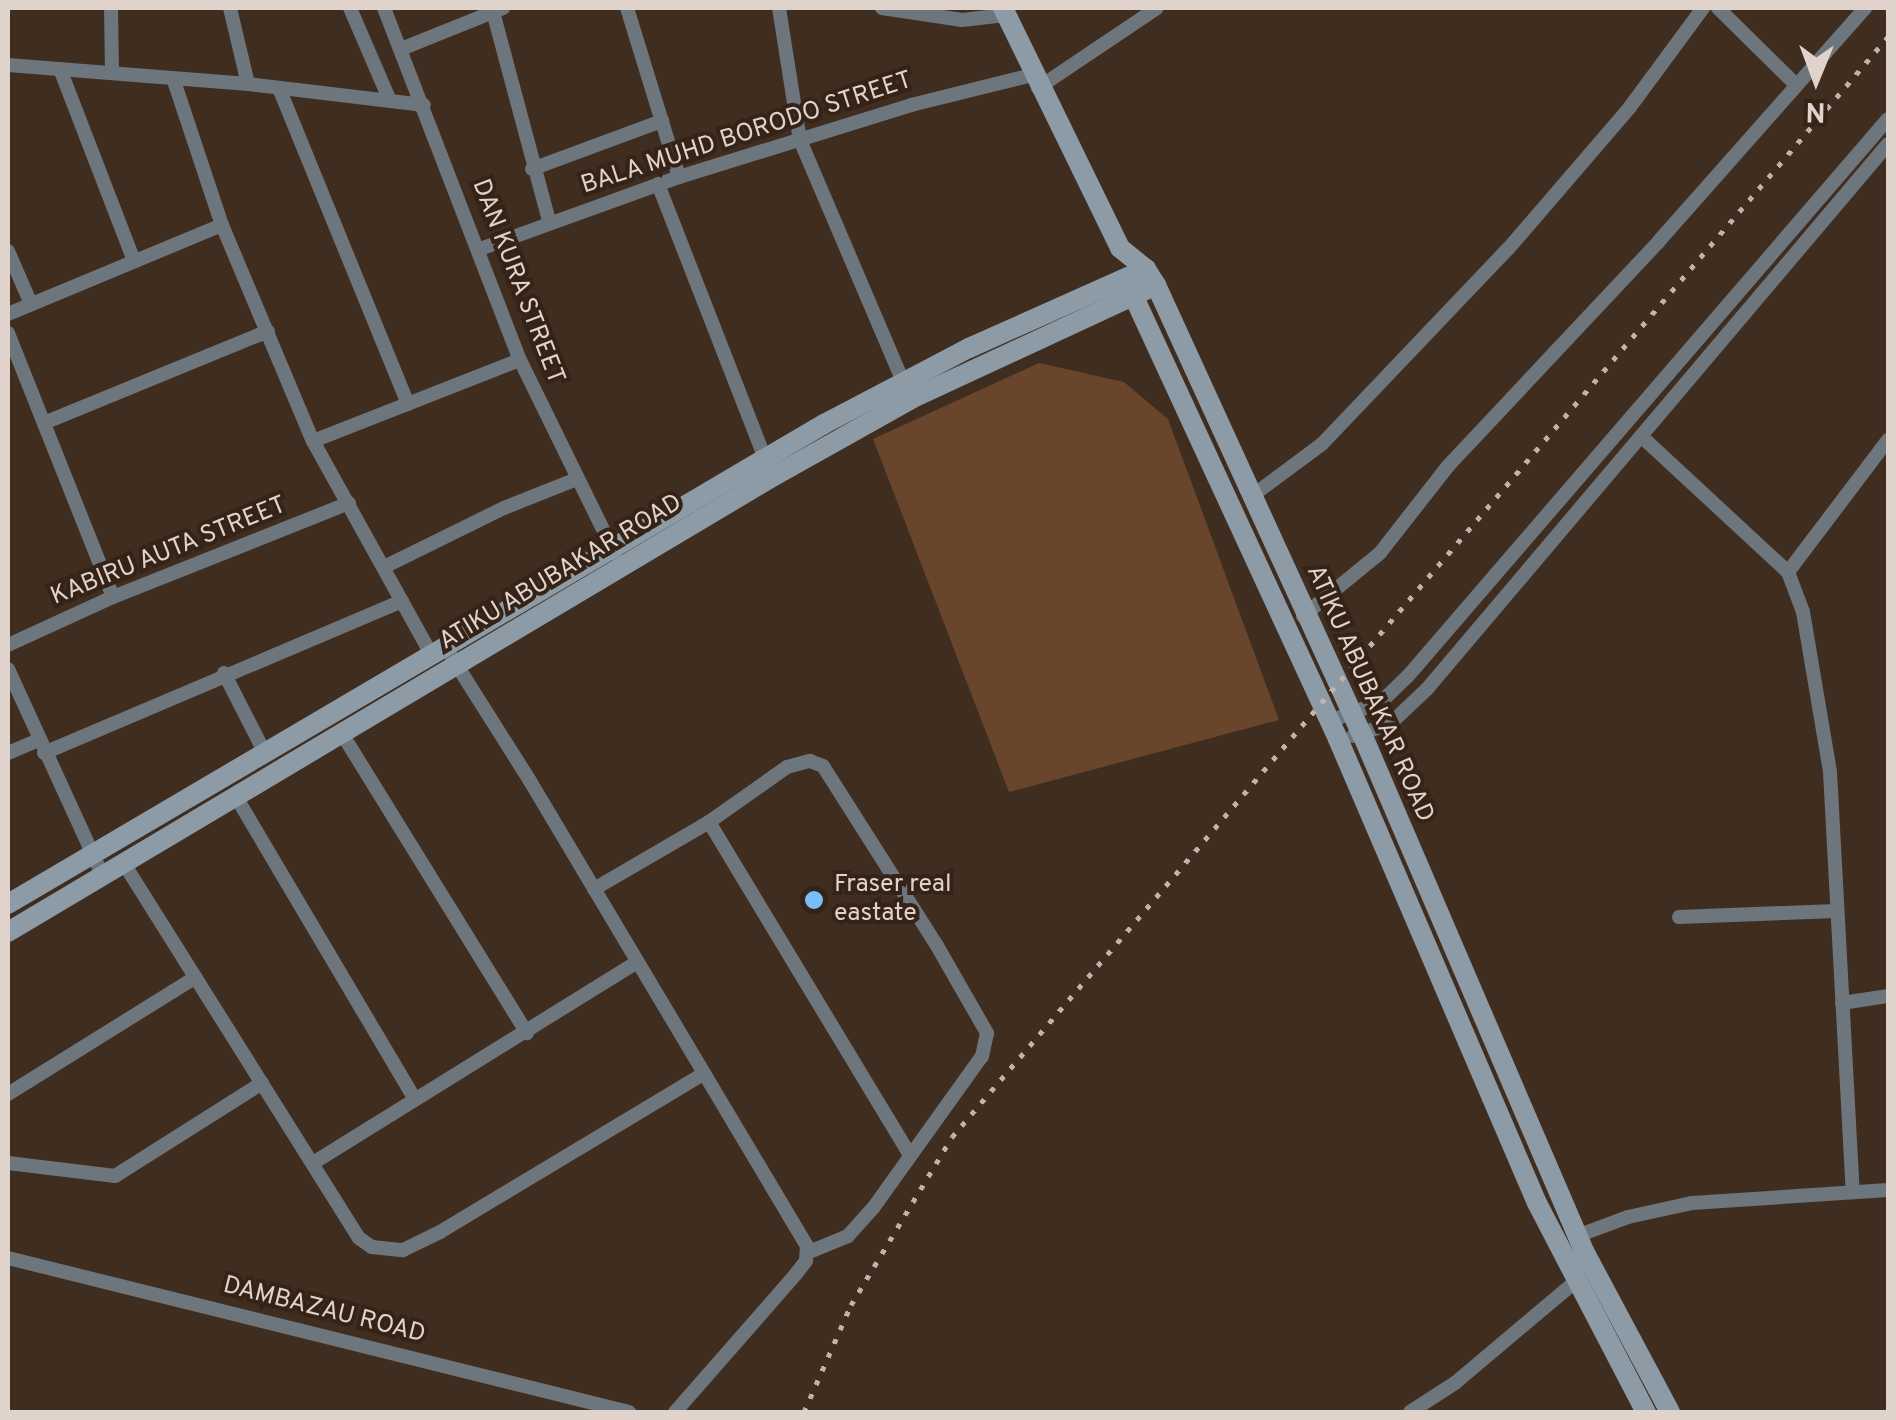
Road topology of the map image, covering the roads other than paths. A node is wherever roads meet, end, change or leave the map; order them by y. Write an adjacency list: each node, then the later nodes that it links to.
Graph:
1 (111, 8): 17 (street)
2 (230, 8): 20 (street)
3 (350, 8): 23 (street)
4 (384, 8): 14 (street, DAN KURA STREET)
5 (627, 8): 26 (street)
6 (779, 8): 27 (street)
7 (882, 8): 13 (street)
8 (1157, 8): 19 (street, BALA MUHD BORODO STREET)
9 (1703, 8): 53 (street)
10 (1718, 8): 21 (street)
11 (1864, 8): 21 (street)
12 (496, 9): 14 (street); 29 (street)
13 (1004, 11): 19 (street, ATIKU ABUBAKAR ROAD)
14 (401, 49): 24 (street, DAN KURA STREET)
15 (8, 65): 16 (street)
16 (60, 69): 17 (street); 37 (street)
17 (112, 73): 18 (street)
18 (173, 78): 20 (street); 33 (street)
19 (1035, 81): 27 (street, BALA MUHD BORODO STREET); 35 (street, ATIKU ABUBAKAR ROAD)
20 (248, 84): 22 (street)
21 (1795, 84): 60 (street)
22 (278, 88): 23 (street); 46 (street)
23 (390, 101): 24 (street)
24 (424, 106): 34 (street, DAN KURA STREET)
25 (1888, 119): 66 (street)
26 (662, 122): 29 (street); 30 (street)
27 (800, 140): 30 (street, BALA MUHD BORODO STREET); 45 (street)
28 (1888, 144): 48 (street)
29 (532, 169): 32 (street)
30 (678, 177): 31 (street, BALA MUHD BORODO STREET)
31 (658, 184): 32 (street, BALA MUHD BORODO STREET); 51 (street)
32 (549, 221): 34 (street, BALA MUHD BORODO STREET)
33 (222, 225): 37 (street); 42 (street)
34 (480, 248): 44 (street, DAN KURA STREET)
35 (1120, 248): 38 (street, ATIKU ABUBAKAR ROAD); 39 (street)
36 (8, 250): 40 (street)
37 (134, 261): 40 (street)
38 (1151, 277): 39 (street, ATIKU ABUBAKAR ROAD); 53 (street, ATIKU ABUBAKAR ROAD)
39 (1130, 287): 45 (street); 55 (street, ATIKU ABUBAKAR ROAD); 61 (street)
40 (30, 304): 41 (street)
41 (8, 314)
42 (268, 331): 47 (street); 50 (street)
43 (8, 333): 47 (street)
44 (520, 360): 46 (street); 52 (street, DAN KURA STREET)
45 (902, 381): 51 (street)
46 (408, 404): 50 (street)
47 (44, 424): 58 (street)
48 (1641, 436): 57 (street); 69 (street)
49 (1888, 440): 57 (street)
50 (313, 441): 54 (street)
51 (765, 458): 55 (street)
52 (577, 479): 55 (street, DAN KURA STREET); 56 (street)
53 (1252, 496): 60 (street, ATIKU ABUBAKAR ROAD)
54 (349, 503): 56 (street); 58 (street, KABIRU AUTA STREET)
55 (616, 557): 63 (street, ATIKU ABUBAKAR ROAD)
56 (384, 567): 59 (street)
57 (1788, 572): 80 (street)
58 (113, 597): 62 (street, KABIRU AUTA STREET)
59 (402, 601): 63 (street); 65 (street)
60 (1307, 614): 61 (street); 66 (street, ATIKU ABUBAKAR ROAD)
61 (1285, 626): 67 (street)
62 (8, 645)
63 (445, 657): 68 (street, ATIKU ABUBAKAR ROAD); 72 (street); 78 (street)
64 (8, 670): 70 (street)
65 (224, 673): 70 (street); 72 (street)
66 (1352, 713): 67 (street); 69 (street, ATIKU ABUBAKAR ROAD)
67 (1334, 730): 69 (street); 100 (street)
68 (341, 732): 73 (street, ATIKU ABUBAKAR ROAD); 87 (street)
69 (1362, 734): 97 (street, ATIKU ABUBAKAR ROAD)
70 (41, 747): 71 (street); 75 (street)
71 (8, 753)
72 (265, 753): 75 (street)
73 (235, 795): 76 (street, ATIKU ABUBAKAR ROAD); 91 (street)
74 (708, 822): 78 (street); 92 (street); 92 (street)
75 (90, 854): 77 (street); 79 (street)
76 (123, 862): 77 (street, ATIKU ABUBAKAR ROAD); 84 (street)
77 (102, 874): 82 (street, ATIKU ABUBAKAR ROAD)
78 (594, 889): 83 (street)
79 (8, 904)
80 (1836, 911): 81 (street); 86 (street)
81 (1679, 917)
82 (8, 932)
83 (636, 962): 87 (street); 88 (street)
84 (196, 977): 89 (street); 90 (street)
85 (1888, 996): 86 (street)
86 (1842, 1004): 96 (street)
87 (527, 1033): 91 (street)
88 (702, 1075): 94 (street); 98 (street)
89 (262, 1083): 93 (street); 94 (street)
90 (8, 1094)
91 (416, 1099): 94 (street)
92 (910, 1154): 98 (street)
93 (8, 1163)
94 (313, 1163)
95 (1888, 1190): 96 (street)
96 (1853, 1192): 97 (street)
97 (1577, 1236): 105 (street, ATIKU ABUBAKAR ROAD)
98 (808, 1252): 102 (street)
99 (8, 1258): 101 (street, DAMBAZAU ROAD)
100 (1575, 1282): 103 (street); 104 (street)
101 (628, 1412)
102 (675, 1412)
103 (1410, 1412)
104 (1646, 1412)
105 (1670, 1412)

